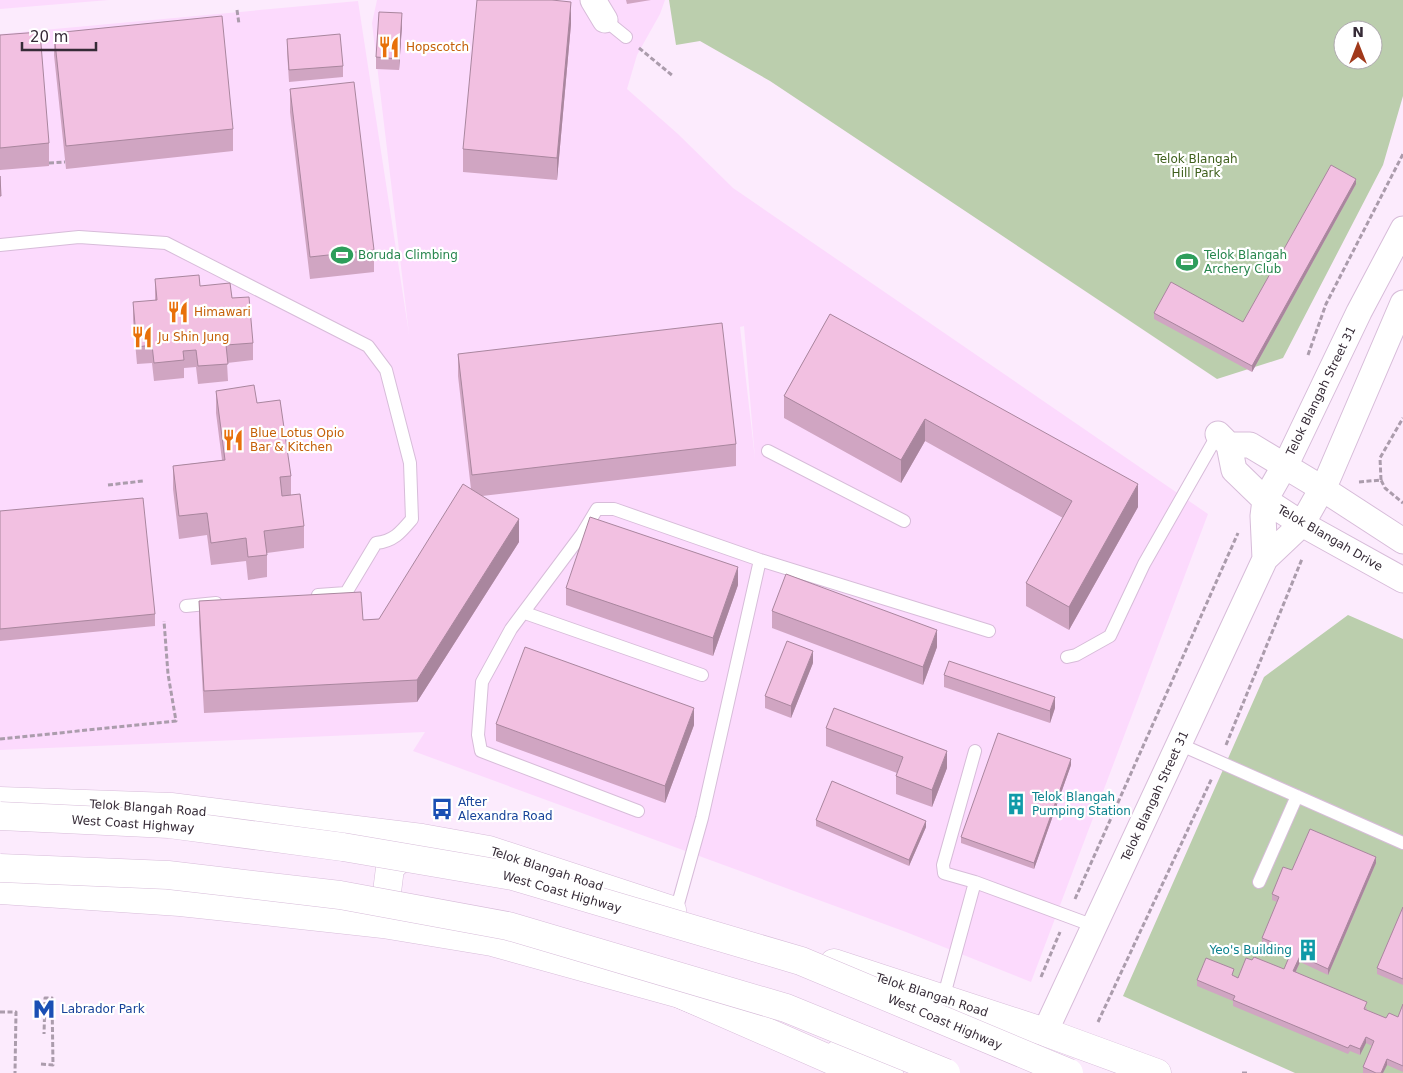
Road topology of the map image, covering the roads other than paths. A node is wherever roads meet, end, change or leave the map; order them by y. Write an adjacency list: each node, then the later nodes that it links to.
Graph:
1 (599, 10): 2 (lane)
2 (626, 37)
3 (1403, 229): 8 (street, Telok Blangah Street 31)
4 (0, 245): 17 (lane)
5 (1403, 303): 9 (street, Telok Blangah Street 31)
6 (1224, 439): 8 (street); 10 (street, Telok Blangah Drive); 22 (lane)
7 (768, 451): 11 (lane)
8 (1284, 465): 9 (street); 10 (street, Telok Blangah Street 31)
9 (1323, 489): 12 (street, Telok Blangah Street 31); 13 (street)
10 (1265, 500): 12 (street, Telok Blangah Drive); 14 (street, Telok Blangah Street 31)
11 (904, 521)
12 (1302, 524): 14 (street, Telok Blangah Street 31); 16 (street, Telok Blangah Drive)
13 (1403, 541)
14 (1265, 559): 24 (street, Telok Blangah Street 31)
15 (760, 560): 20 (lane); 21 (lane); 36 (lane)
16 (1403, 580)
17 (308, 596)
18 (233, 602): 19 (lane)
19 (186, 606)
20 (525, 612): 23 (lane); 28 (lane)
21 (990, 631)
22 (1067, 656)
23 (702, 675)
24 (1179, 744): 26 (lane); 38 (street, Telok Blangah Street 31)
25 (975, 751): 33 (lane)
26 (1297, 796): 31 (lane); 34 (lane)
27 (0, 801): 30 (main road, Telok Blangah Road)
28 (638, 811)
29 (0, 816): 45 (main road, West Coast Highway, bridge)
30 (422, 838): 36 (main road, Telok Blangah Road); 37 (main road)
31 (1403, 843)
32 (0, 868): 44 (main road, bridge)
33 (975, 882): 38 (lane); 40 (lane)
34 (1259, 882)
35 (0, 890): 37 (main road)
36 (676, 911): 40 (main road, Telok Blangah Road)
37 (383, 924): 39 (main road)
38 (1094, 926): 41 (street, Telok Blangah Street 31)
39 (680, 994): 42 (main road); 43 (main road)
40 (944, 999): 41 (main road, Telok Blangah Road)
41 (1045, 1032): 46 (main road, Telok Blangah Road)
42 (861, 1073)
43 (888, 1073)
44 (946, 1073)
45 (1069, 1073)
46 (1157, 1073)

